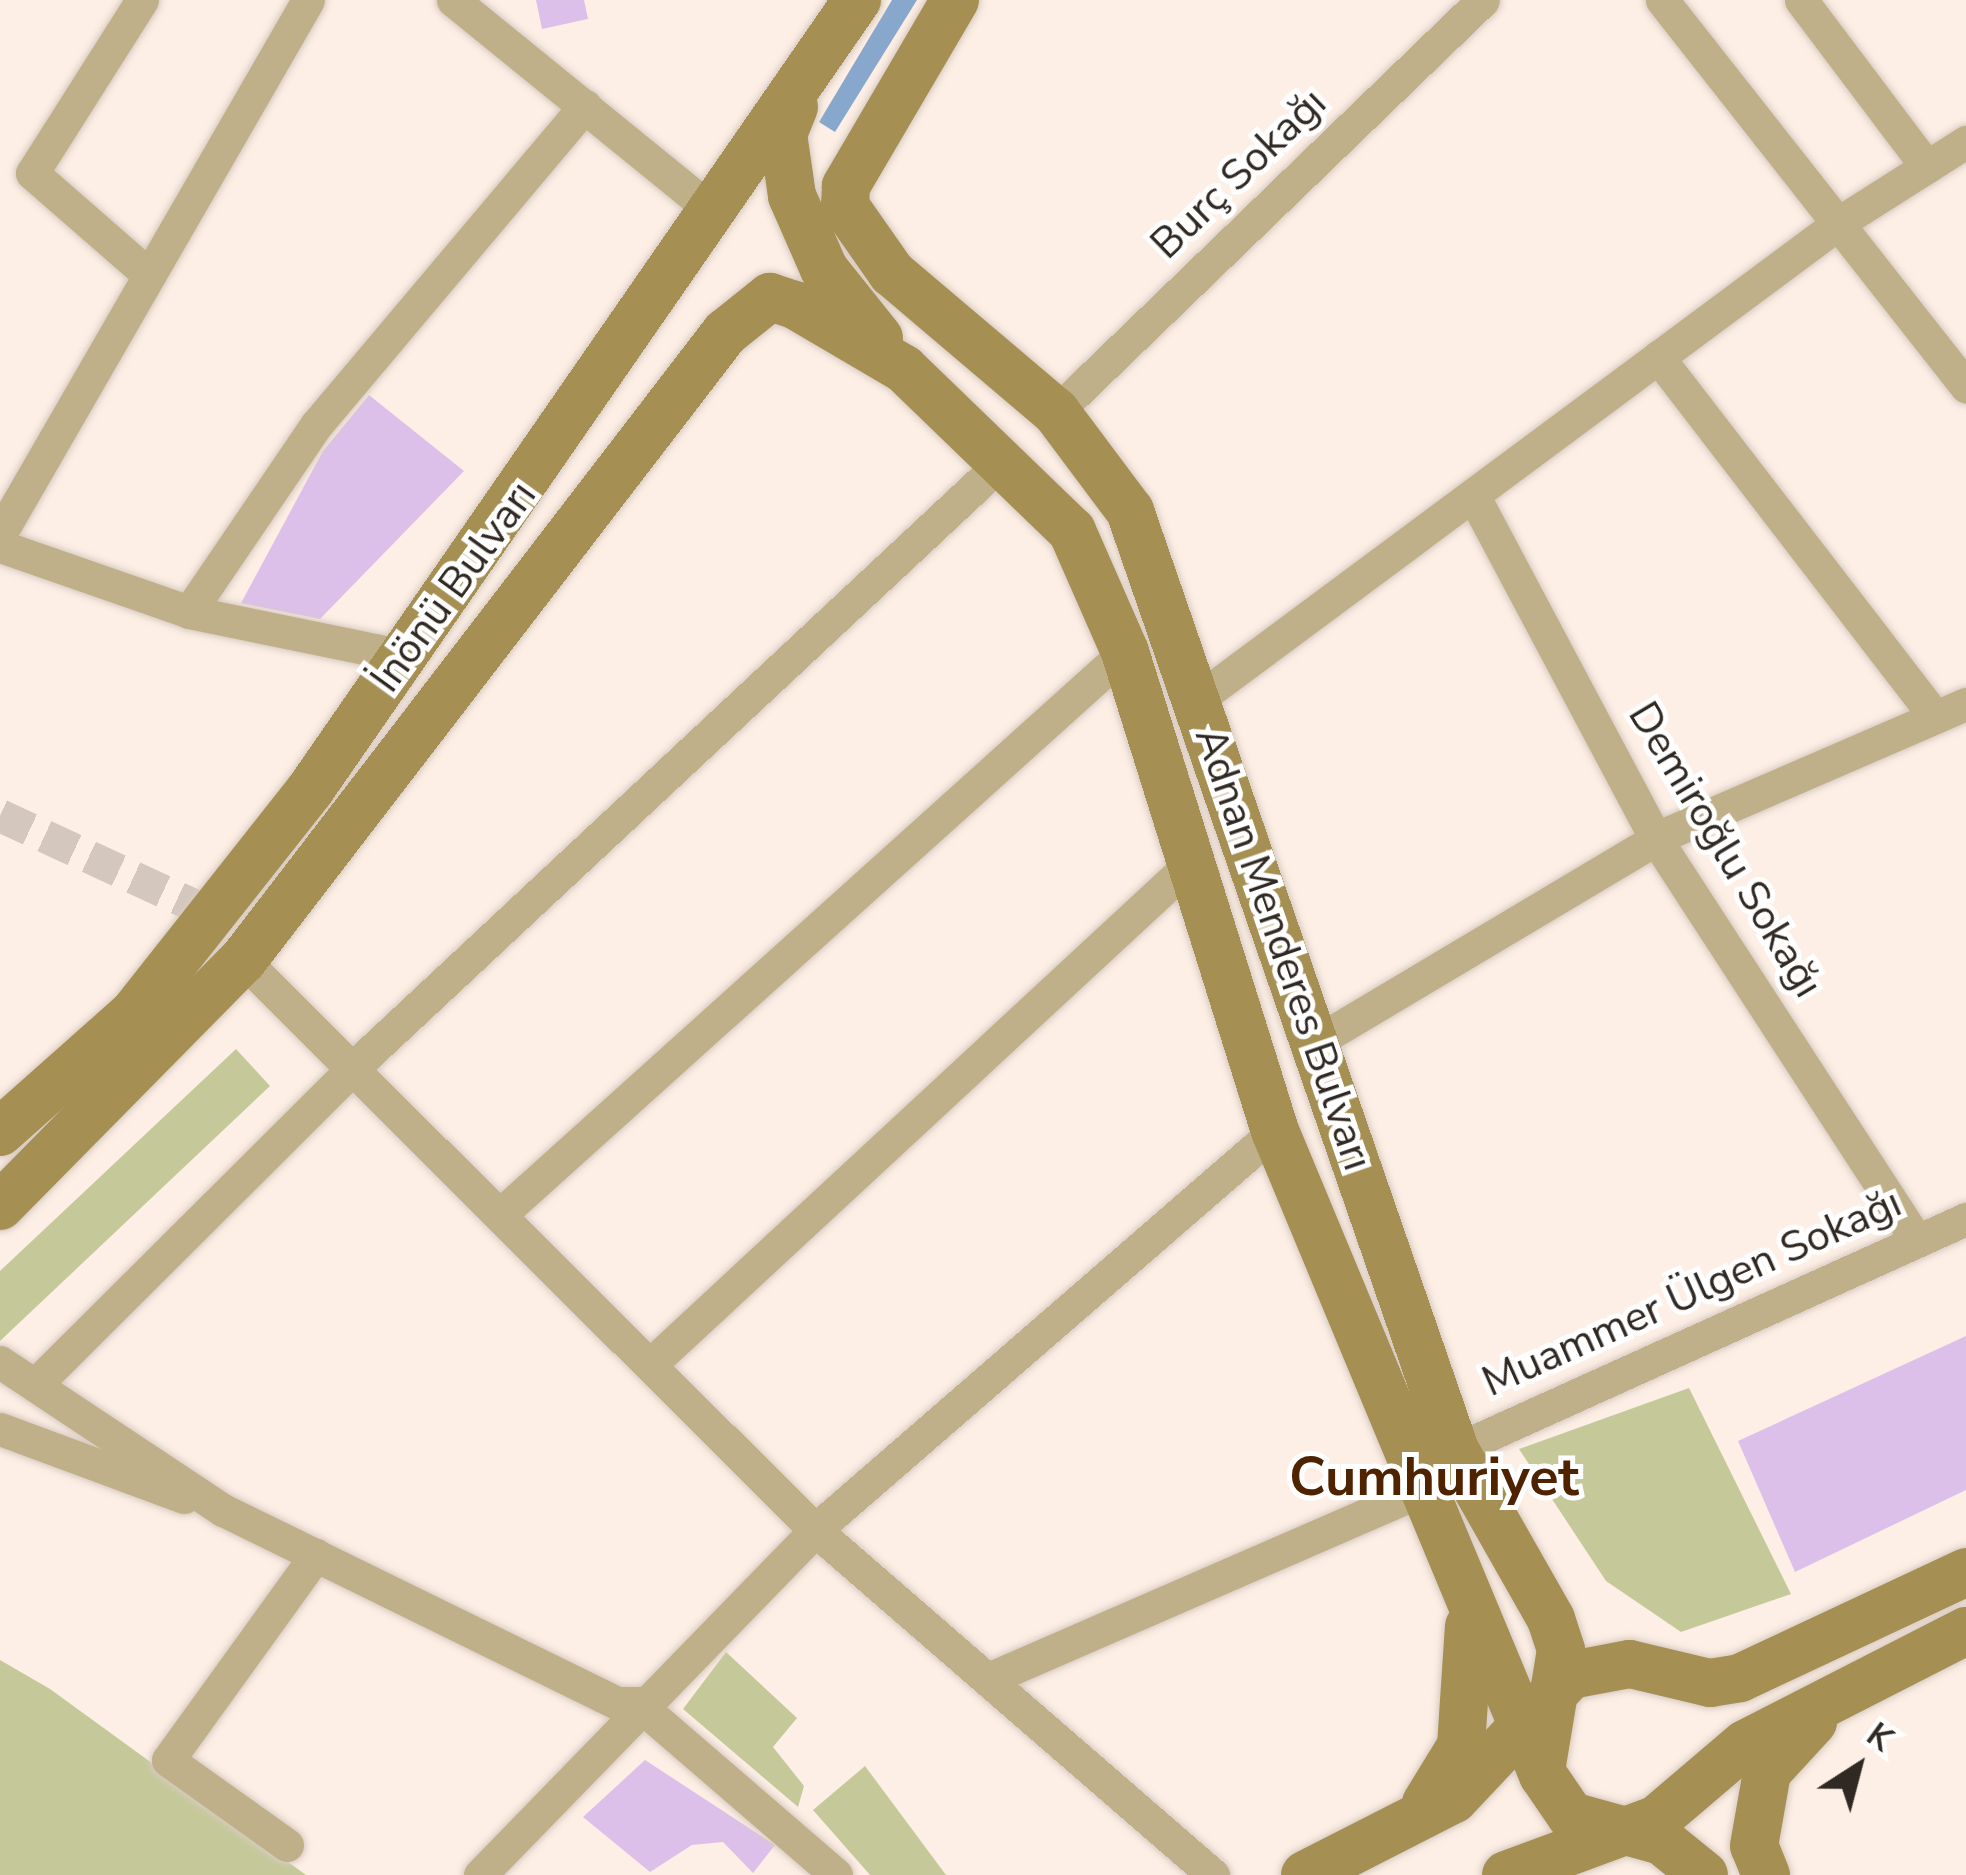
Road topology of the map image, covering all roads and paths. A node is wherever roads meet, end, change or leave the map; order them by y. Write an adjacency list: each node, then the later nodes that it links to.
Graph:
1 (142, 0): 15 (street)
2 (308, 0): 15 (street)
3 (453, 0): 10 (street)
4 (857, 0): 9 (main road, İnönü Bulvarı)
5 (955, 0): 20 (main road, Adnan Menderes Bulvarı)
6 (1483, 0): 20 (street, Burç Sokağı)
7 (1661, 0): 14 (street)
8 (1801, 0): 12 (street)
9 (802, 86): 13 (main road, İnönü Bulvarı); 18 (main road, Adnan Menderes Bulvarı)
10 (585, 106): 13 (street); 25 (street)
11 (1966, 142): 12 (street)
12 (1927, 167): 14 (street)
13 (715, 213): 27 (main road, İnönü Bulvarı)
14 (1844, 220): 17 (street); 19 (street)
15 (149, 275): 23 (street)
16 (744, 311): 18 (main road, Adnan Menderes Bulvarı); 32 (main road, İnönü Bulvarı)
17 (1658, 357): 22 (street); 29 (street)
18 (904, 369): 21 (main road, Adnan Menderes Bulvarı)
19 (1966, 387)
20 (1056, 412): 28 (main road, Adnan Menderes Bulvarı)
21 (1005, 459): 26 (main road, Adnan Menderes Bulvarı); 34 (street)
22 (1473, 495): 28 (street); 30 (street, Demiroğlu Sokağı)
23 (0, 534)
24 (0, 547): 25 (street)
25 (190, 612): 27 (street)
26 (1125, 652): 31 (main road, Adnan Menderes Bulvarı); 38 (street)
27 (404, 656): 36 (main road, İnönü Bulvarı)
28 (1198, 699): 33 (main road, Adnan Menderes Bulvarı)
29 (1951, 710): 30 (street)
30 (1657, 839): 33 (street); 40 (street, Demiroğlu Sokağı)
31 (1186, 867): 35 (main road, Adnan Menderes Bulvarı); 42 (street)
32 (242, 960): 34 (street); 37 (main road, İnönü Bulvarı)
33 (1314, 1043): 45 (main road, Adnan Menderes Bulvarı)
34 (354, 1067): 38 (street); 43 (street)
35 (1275, 1131): 46 (main road, Adnan Menderes Bulvarı); 48 (street)
36 (0, 1132)
37 (0, 1206)
38 (502, 1213): 42 (street)
39 (1966, 1219): 40 (street, Muammer Ülgen Sokağı)
40 (1917, 1241): 45 (street, Muammer Ülgen Sokağı)
41 (0, 1362): 43 (street)
42 (653, 1362): 48 (street)
43 (34, 1385): 47 (street)
44 (0, 1429): 47 (street)
45 (1455, 1450): 56 (main road, Adnan Menderes Bulvarı)
46 (1419, 1492): 51 (main road, Adnan Menderes Bulvarı); 53 (street)
47 (223, 1510): 49 (street)
48 (815, 1530): 53 (street); 55 (street)
49 (316, 1556): 55 (street); 59 (street)
50 (1966, 1572): 56 (main road)
51 (1461, 1580): 56 (main road, Adnan Menderes Bulvarı); 57 (main road)
52 (1966, 1631): 54 (main road)
53 (995, 1676): 62 (street)
54 (1839, 1699): 58 (main road); 66 (main road)
55 (637, 1703): 60 (street); 61 (street)
56 (1538, 1714): 57 (main road); 58 (main road, Adnan Menderes Bulvarı)
57 (1402, 1829): 63 (main road)
58 (1622, 1831): 64 (main road); 65 (main road, Adnan Menderes Bulvarı)
59 (287, 1845)
60 (480, 1875)
61 (836, 1875)
62 (1213, 1875)
63 (1305, 1875)
64 (1506, 1875)
65 (1704, 1875)
66 (1766, 1875)

